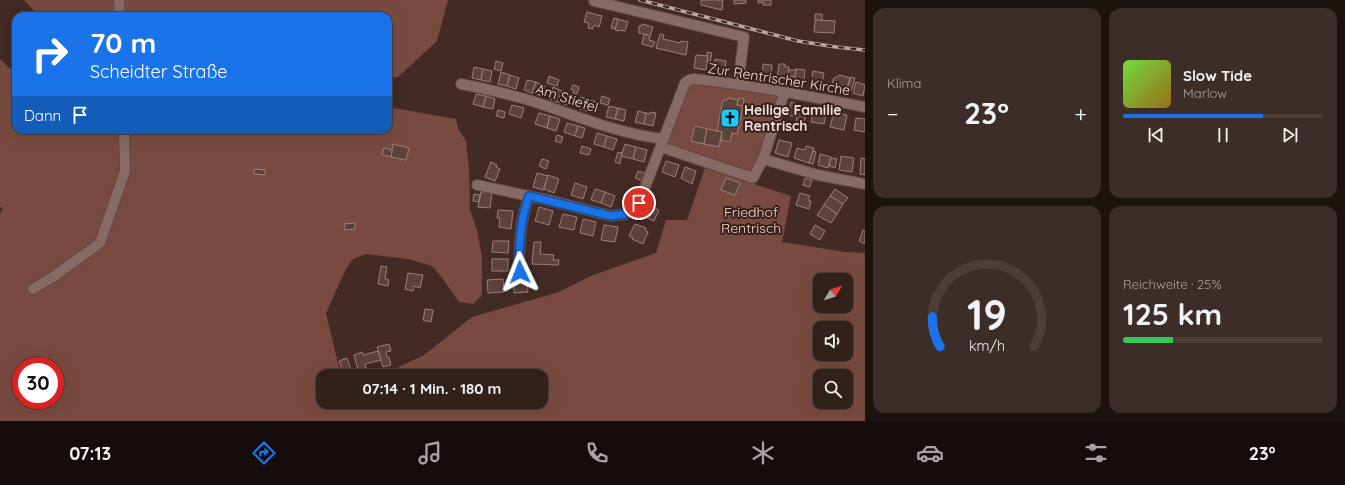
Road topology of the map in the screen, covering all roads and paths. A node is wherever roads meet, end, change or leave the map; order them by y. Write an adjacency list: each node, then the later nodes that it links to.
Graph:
1 (120, 0): 3 (street)
2 (594, 1): 5 (street)
3 (120, 12)
4 (461, 84): 9 (street, Am Stiefel)
5 (738, 84): 6 (street, Zur Rentrischer Kirche); 9 (street, Zur Rentrischer Kirche)
6 (785, 91): 7 (street, Zur Rentrischer Kirche); 10 (street)
7 (865, 107)
8 (124, 134): 15 (street)
9 (662, 143): 10 (street, Am Stiefel); 13 (street)
10 (763, 159): 11 (street)
11 (865, 184)
12 (477, 185): 13 (street)
13 (529, 196): 14 (street)
14 (520, 272)
15 (33, 289)

